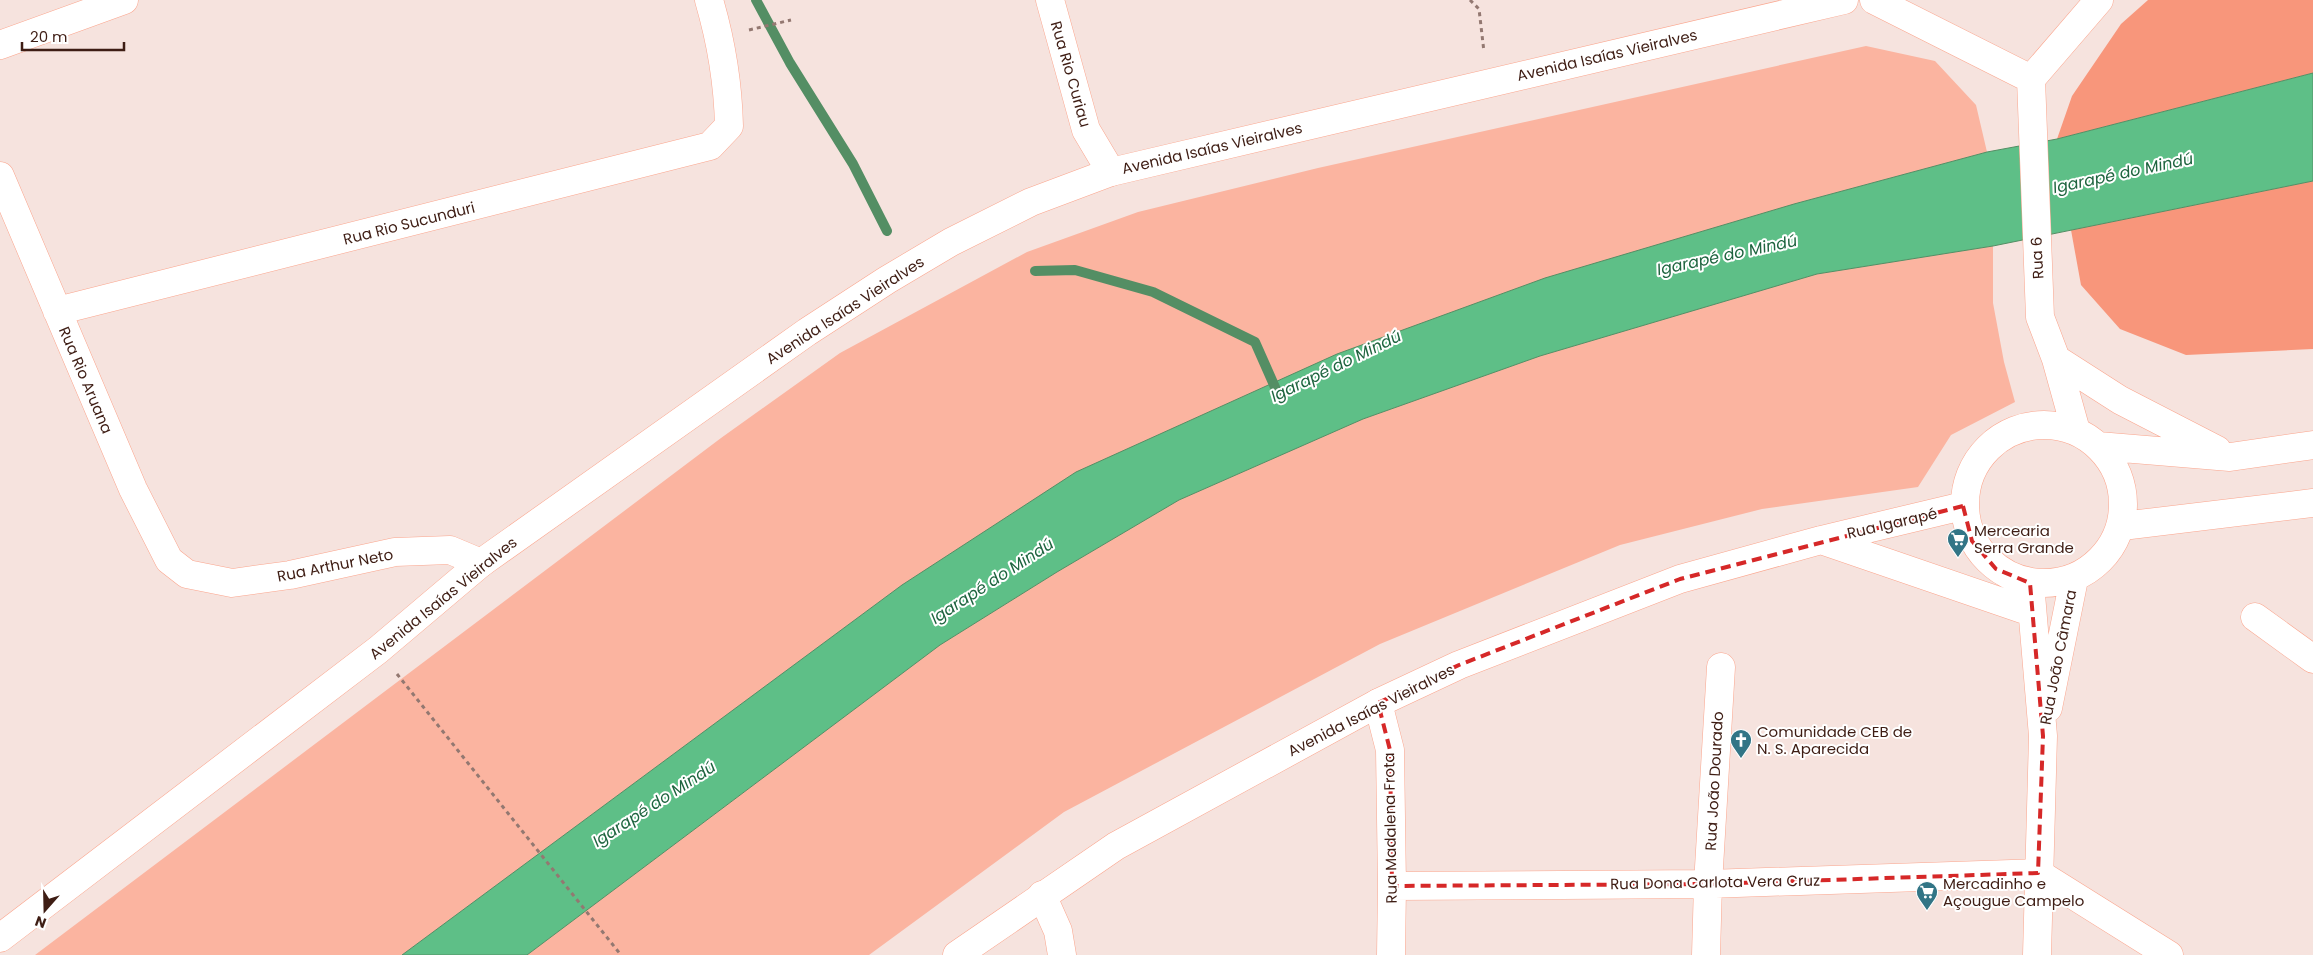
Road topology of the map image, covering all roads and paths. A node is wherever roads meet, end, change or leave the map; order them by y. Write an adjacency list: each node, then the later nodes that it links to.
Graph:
1 (124, 0): 10 (main road)
2 (709, 0): 9 (main road, Rua Rio Sucunduri)
3 (1050, 0): 13 (main road, Rua Rio Curiau)
4 (1470, 0): 12 (path)
5 (1844, 0): 12 (main road, Avenida Isaías Vieiralves)
6 (1874, 0): 11 (main road)
7 (2099, 0): 11 (main road)
8 (791, 20): 9 (path)
9 (720, 38): 15 (main road, Rua Rio Sucunduri)
10 (0, 45)
11 (2030, 80): 16 (main road, Rua 6)
12 (1488, 82): 13 (main road, Avenida Isaías Vieiralves)
13 (1111, 172): 25 (main road, Avenida Isaías Vieiralves)
14 (0, 176): 15 (main road, Rua Rio Aruana)
15 (57, 311): 26 (main road, Rua Rio Aruana)
16 (2056, 358): 17 (main road, Rua 6); 20 (main road)
17 (2076, 431): 19 (main road); 22 (main road)
18 (2313, 445): 20 (main road)
19 (2098, 446): 20 (main road); 23 (main road)
20 (2230, 457)
21 (2313, 504): 23 (main road)
22 (1963, 506): 24 (main road, Rua Igarapé); 28 (main road)
23 (2122, 526): 27 (main road)
24 (1821, 540): 29 (main road); 34 (main road, Avenida Isaías Vieiralves)
25 (481, 563): 26 (main road, Rua Arthur Neto); 31 (main road, Avenida Isaías Vieiralves)
26 (187, 574)
27 (2074, 579): 28 (main road); 35 (main road, Rua João Câmara)
28 (2030, 583): 29 (main road, Rua João Câmara)
29 (2031, 612): 35 (main road, Rua João Câmara)
30 (2255, 617): 32 (main road)
31 (378, 650): 40 (main road, Avenida Isaías Vieiralves); 41 (path)
32 (2313, 659)
33 (1720, 667): 37 (main road, Rua João Dourado)
34 (1378, 703): 38 (main road, Rua Madalena Frota); 39 (main road, Avenida Isaías Vieiralves)
35 (2043, 736): 36 (main road, Rua João Câmara)
36 (2038, 873): 37 (main road, Rua Dona Carlota Vera Cruz); 46 (main road, Rua João Câmara); 47 (main road)
37 (1708, 884): 38 (main road, Rua Dona Carlota Vera Cruz); 45 (main road, Rua João Dourado)
38 (1392, 886): 44 (main road, Rua Madalena Frota)
39 (1042, 895): 42 (main road, Avenida Isaías Vieiralves); 43 (main road)
40 (0, 938)
41 (621, 955)
42 (957, 955)
43 (1062, 955)
44 (1390, 955)
45 (1706, 955)
46 (2037, 955)
47 (2169, 955)

